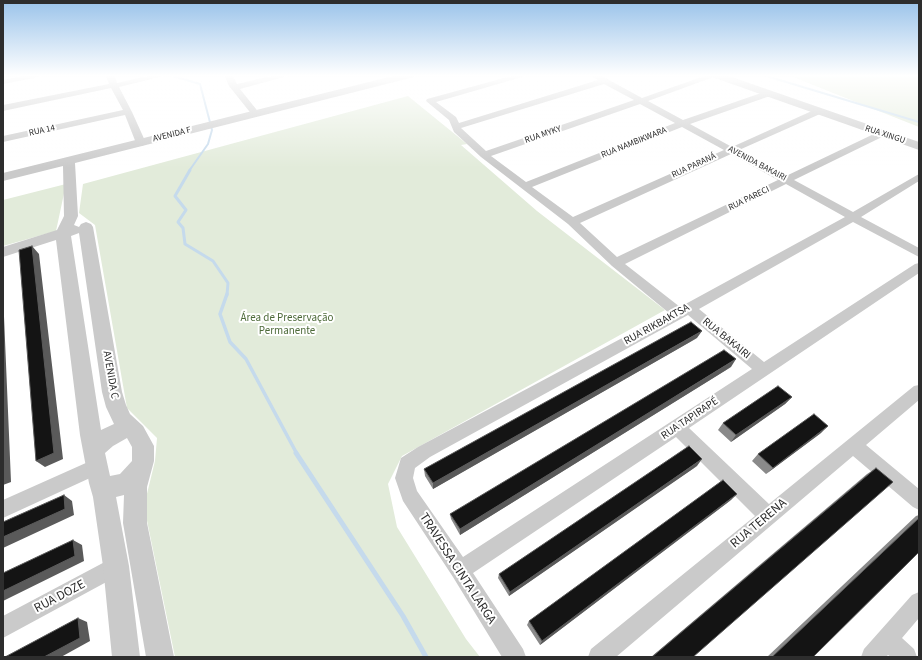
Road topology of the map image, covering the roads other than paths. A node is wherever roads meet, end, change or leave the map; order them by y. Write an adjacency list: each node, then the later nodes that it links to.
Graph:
1 (14, 106): 11 (street)
2 (125, 106): 12 (street)
3 (250, 106): 14 (street)
4 (288, 106): 14 (street, AVENIDA F)
5 (436, 106): 16 (street)
6 (524, 106): 16 (street)
7 (625, 106): 22 (street, RUA MYKY)
8 (652, 106): 15 (street, AVENIDA BAKAIRI)
9 (734, 106): 15 (street, RUA NAMBIKWARA)
10 (800, 106): 13 (street, RUA XINGU)
11 (3, 108)
12 (128, 112): 18 (street, RUA 14); 19 (street)
13 (817, 112): 17 (street, RUA XINGU); 21 (street, RUA PARANÁ)
14 (256, 114): 19 (street, AVENIDA F)
15 (683, 124): 21 (street, AVENIDA BAKAIRI); 27 (street, RUA NAMBIKWARA)
16 (456, 127): 22 (street)
17 (881, 134): 20 (street, RUA XINGU); 26 (street, RUA PARECI)
18 (3, 140)
19 (141, 143): 23 (street, AVENIDA F)
20 (919, 146)
21 (731, 150): 26 (street, AVENIDA BAKAIRI); 29 (street, RUA PARANÁ)
22 (484, 155): 27 (street)
23 (69, 162): 24 (street, AVENIDA F); 30 (street)
24 (3, 177)
25 (919, 177): 28 (street, RUA RIKBAKTSA)
26 (788, 180): 28 (street, AVENIDA BAKAIRI); 33 (street, RUA PARECI)
27 (525, 186): 29 (street)
28 (853, 217): 32 (street, AVENIDA BAKAIRI); 35 (street, RUA RIKBAKTSA)
29 (572, 222): 33 (street, RUA BAKAIRI)
30 (67, 225): 31 (street); 38 (street, AVENIDA C); 42 (street)
31 (3, 252)
32 (919, 254)
33 (616, 263): 35 (street, RUA BAKAIRI)
34 (919, 267): 36 (street, RUA TAPIRAPÉ)
35 (684, 311): 36 (street, RUA BAKAIRI); 43 (street, RUA RIKBAKTSA)
36 (764, 370): 39 (street, RUA TAPIRAPÉ)
37 (919, 391): 40 (street, RUA TERENA)
38 (131, 428): 41 (street, AVENIDA C); 42 (street)
39 (678, 428): 46 (street); 48 (street, RUA TAPIRAPÉ)
40 (853, 445): 44 (street); 46 (street, RUA TERENA)
41 (142, 466): 42 (street); 53 (street, AVENIDA C)
42 (97, 467): 45 (street); 47 (street)
43 (404, 478): 48 (street, TRAVESSA CINTA LARGA)
44 (919, 501)
45 (3, 509)
46 (768, 516): 55 (street, RUA TERENA)
47 (116, 566): 50 (street, RUA DOZE); 52 (street)
48 (460, 570): 54 (street, TRAVESSA CINTA LARGA)
49 (919, 602): 51 (street)
50 (3, 627)
51 (888, 639): 56 (street); 57 (street)
52 (126, 657)
53 (160, 657)
54 (514, 657)
55 (599, 657)
56 (872, 657)
57 (906, 657)

